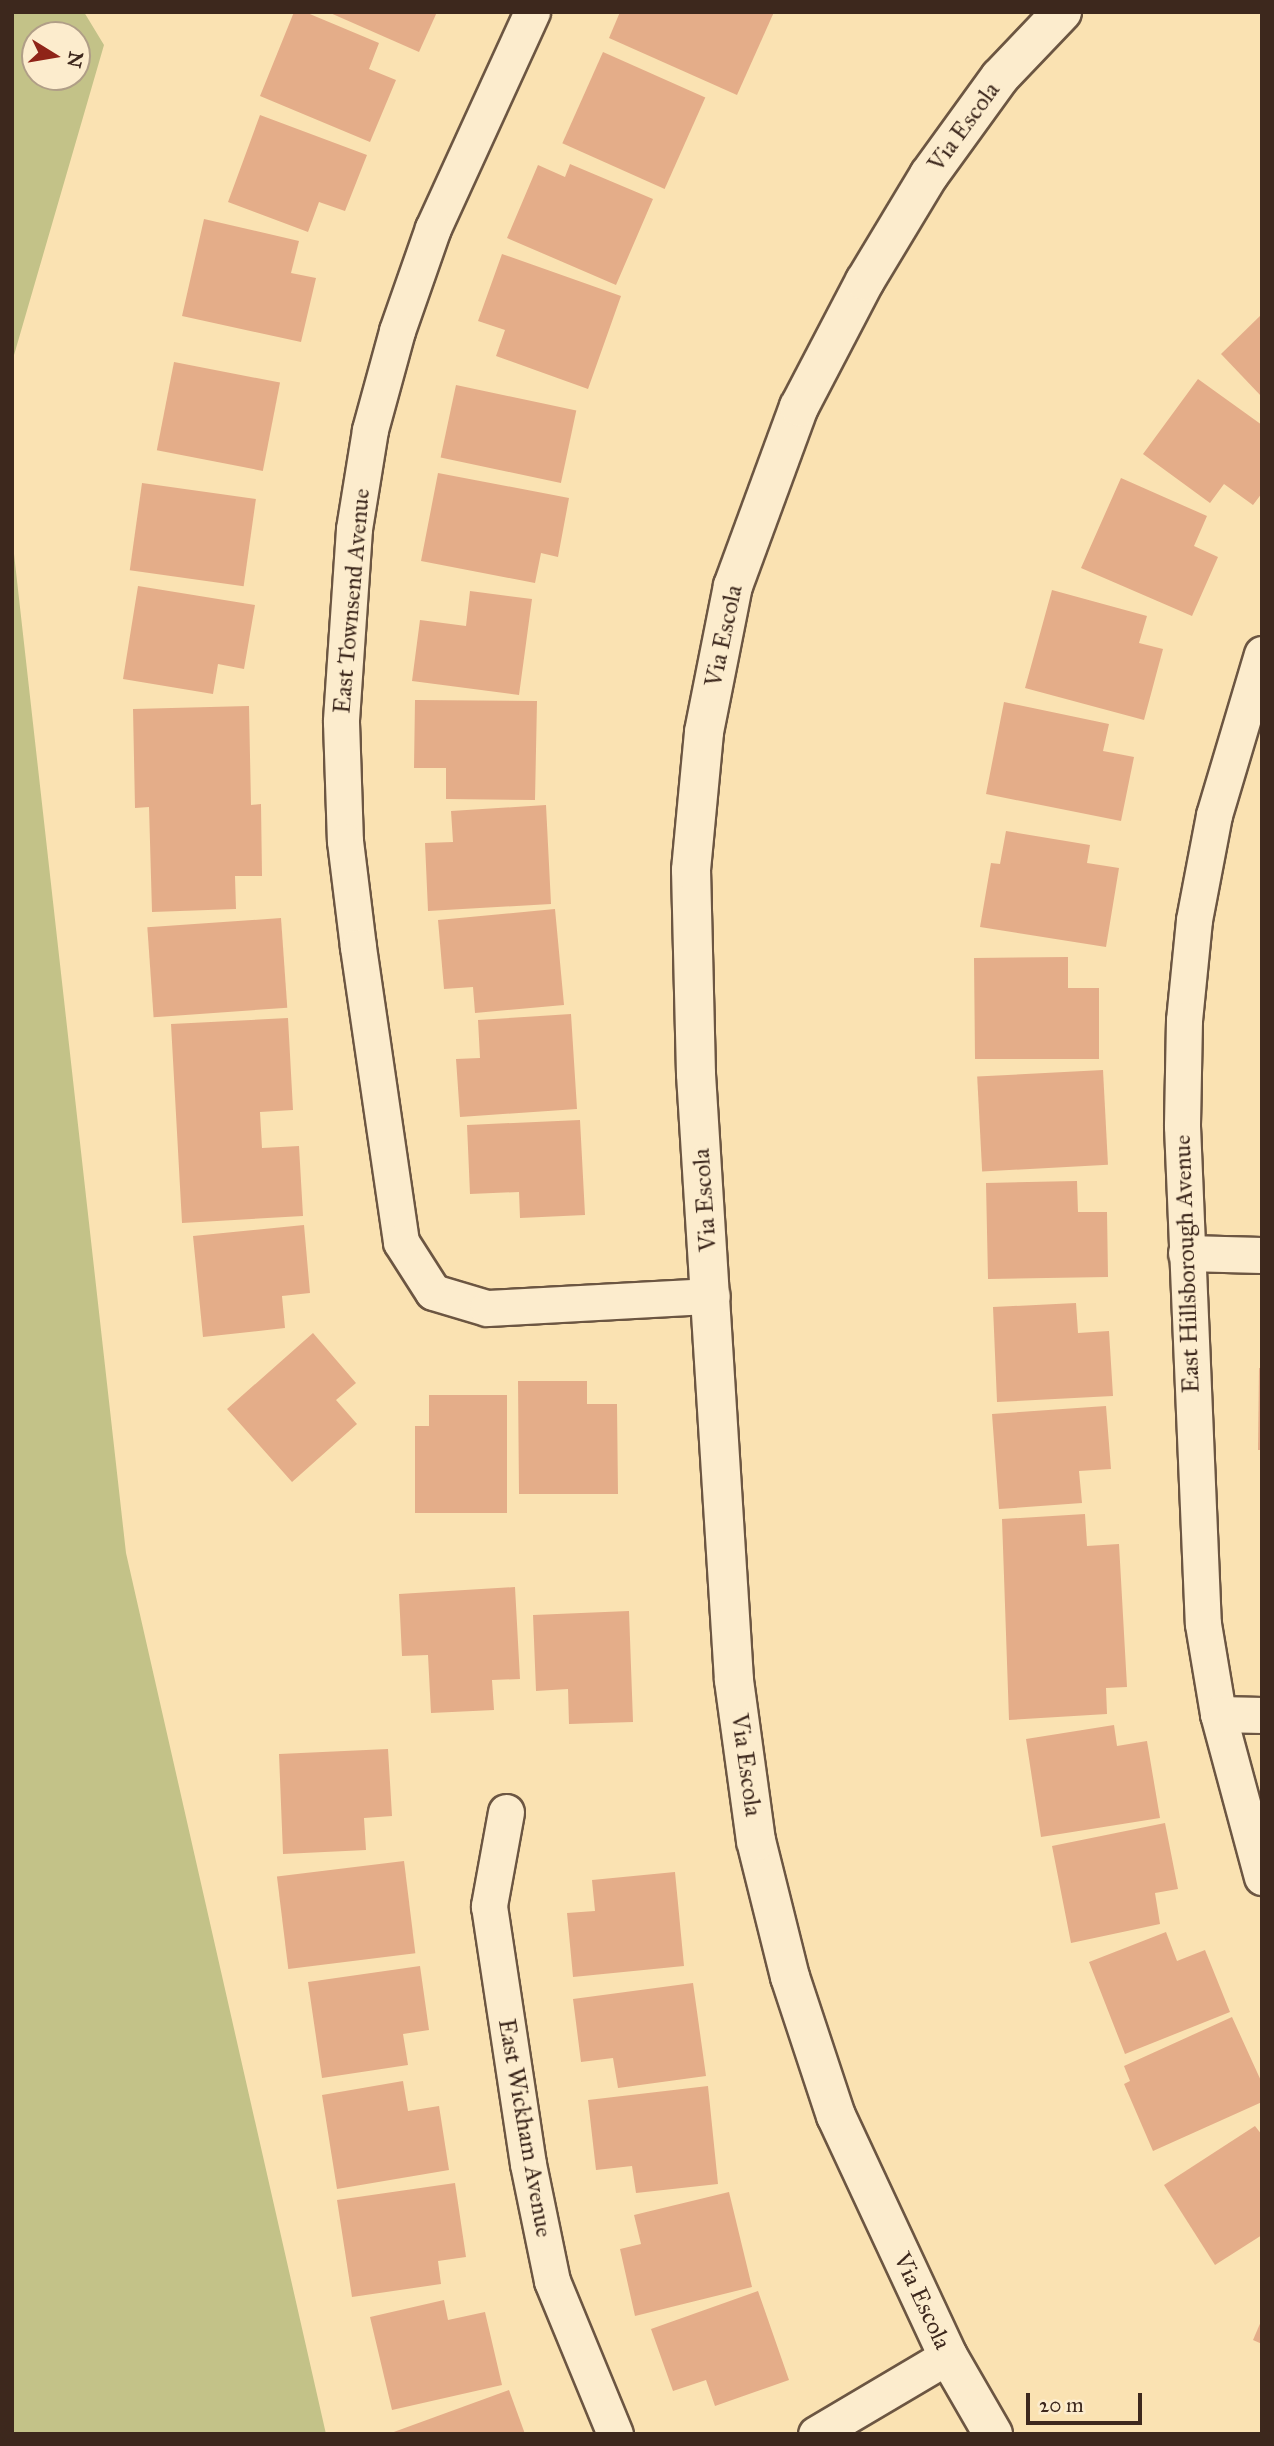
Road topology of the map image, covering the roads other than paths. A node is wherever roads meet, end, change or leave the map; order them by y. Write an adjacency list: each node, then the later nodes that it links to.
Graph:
1 (531, 12): 6 (street, East Townsend Avenue)
2 (1062, 12): 6 (main road, Via Escola)
3 (1262, 654): 4 (street, East Hillsborough Avenue)
4 (1186, 1253): 5 (street); 7 (street, East Hillsborough Avenue)
5 (1262, 1255)
6 (712, 1296): 11 (main road, Via Escola)
7 (1218, 1714): 8 (street); 10 (street, East Hillsborough Avenue)
8 (1262, 1715)
9 (506, 1812): 12 (street, East Wickham Avenue)
10 (1262, 1877)
11 (948, 2356): 13 (street); 14 (main road, Via Escola)
12 (615, 2434)
13 (817, 2434)
14 (993, 2434)

